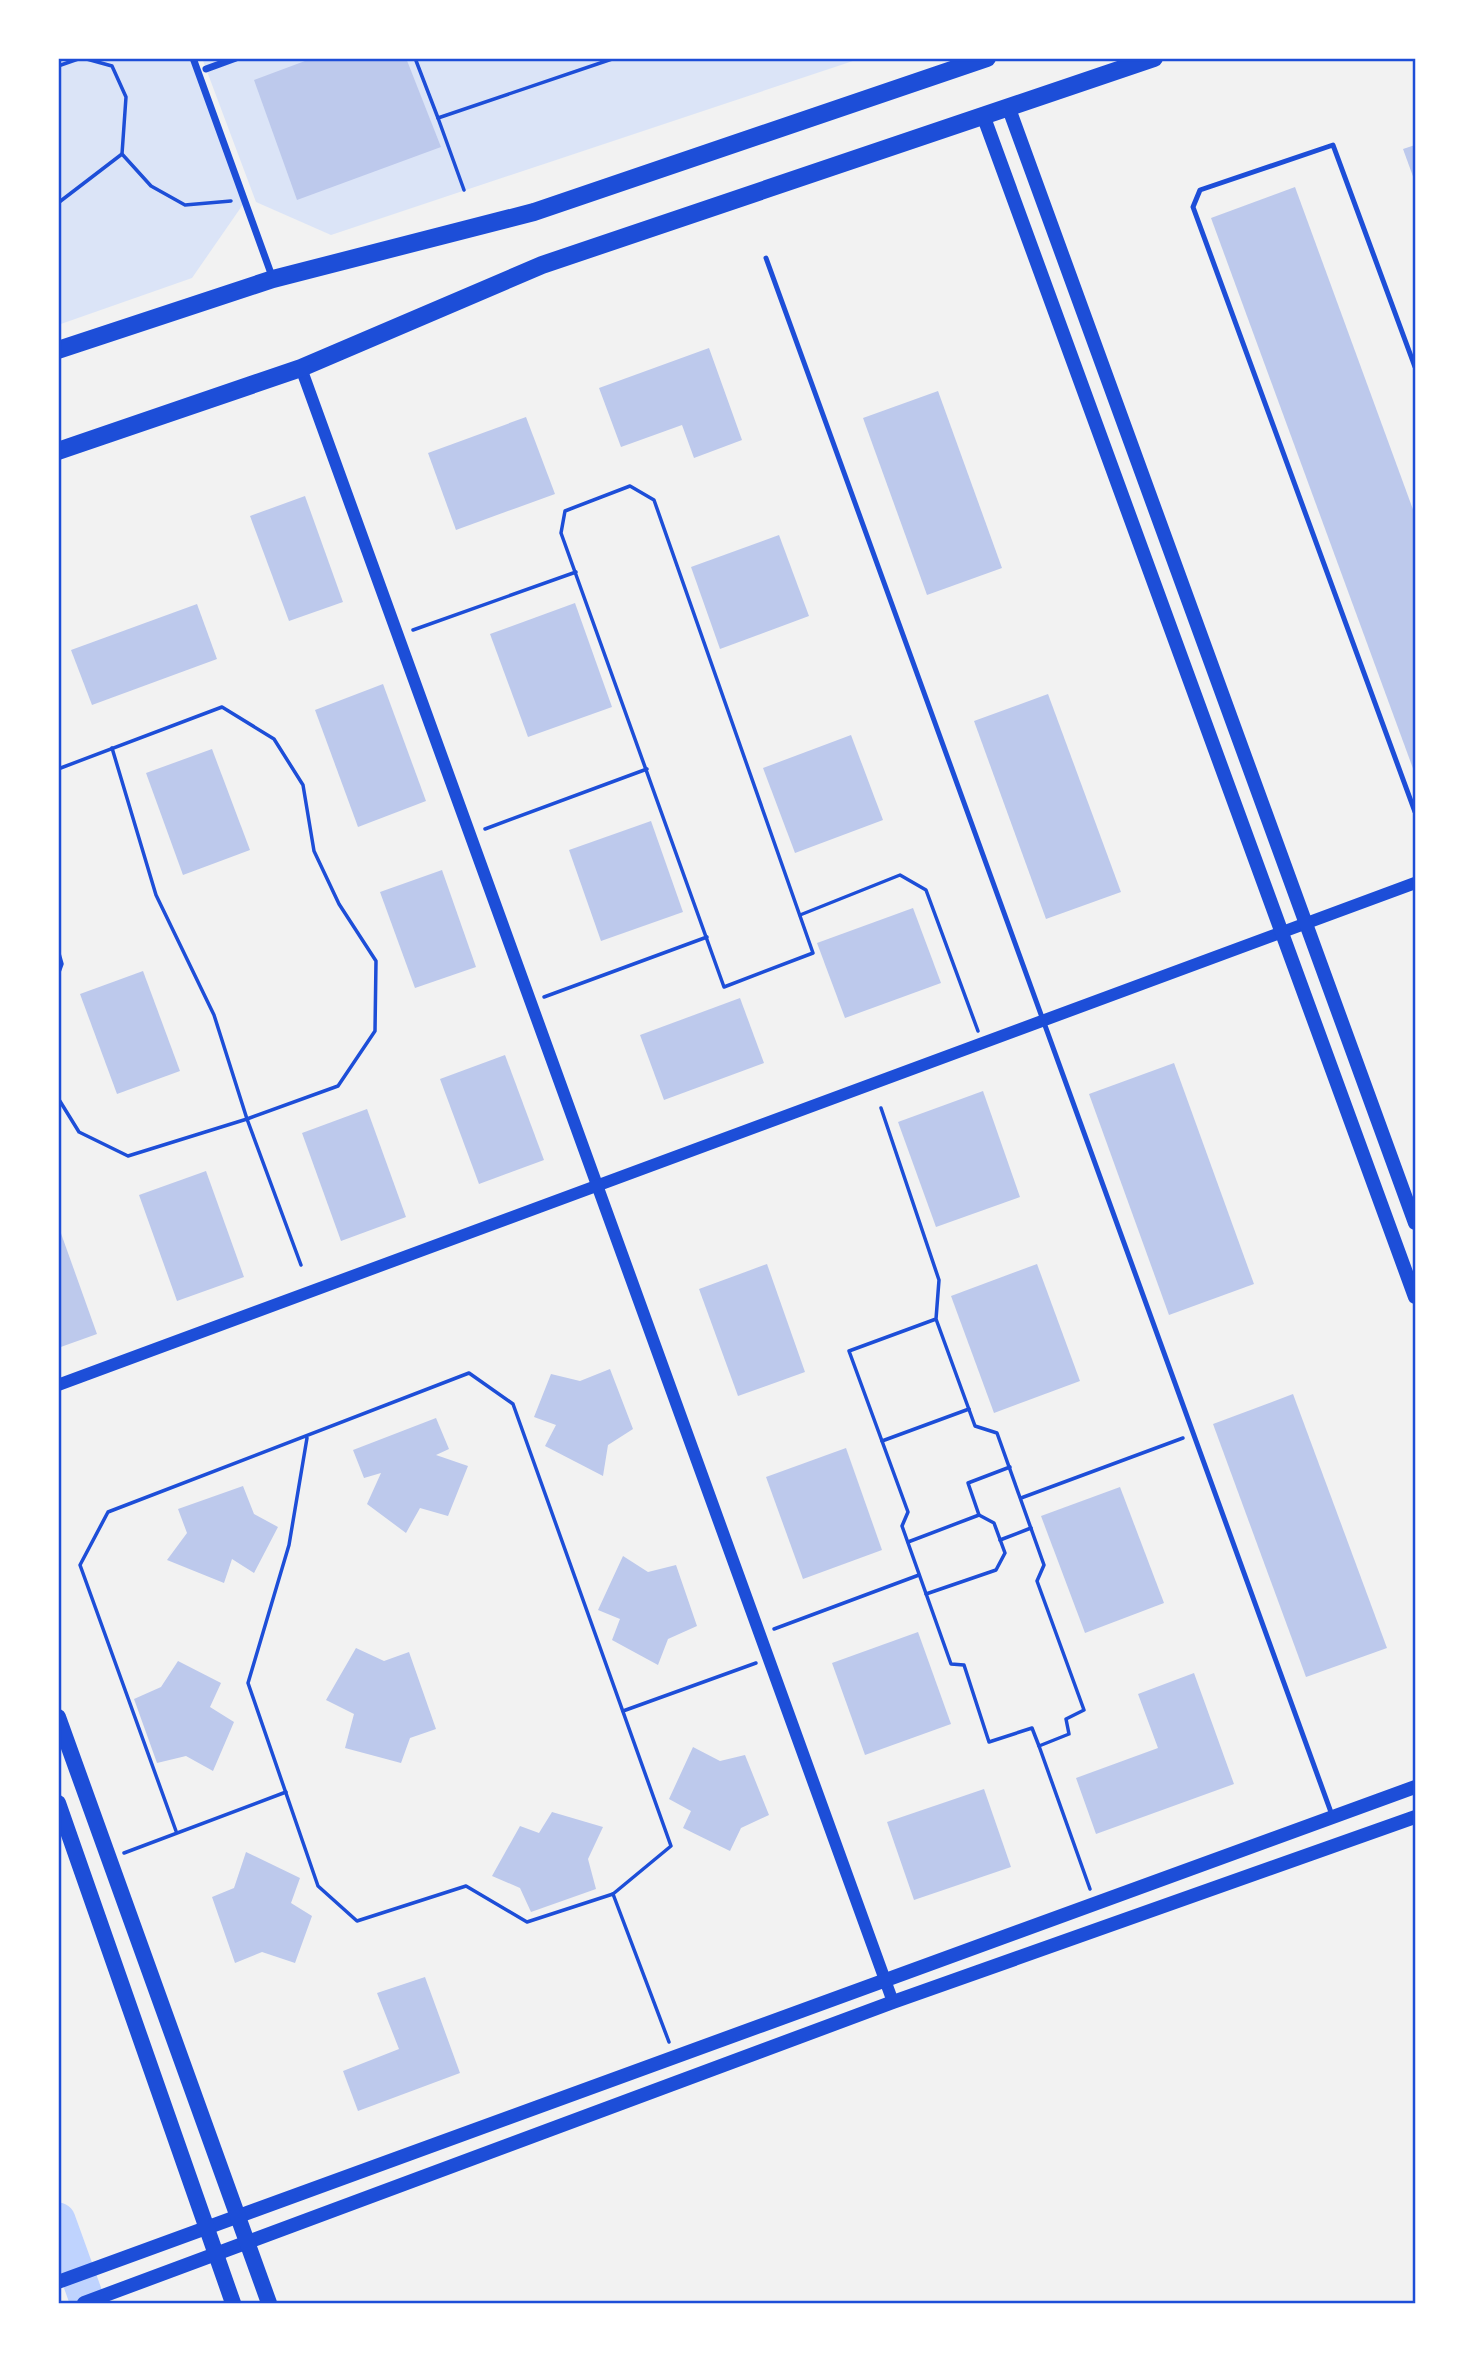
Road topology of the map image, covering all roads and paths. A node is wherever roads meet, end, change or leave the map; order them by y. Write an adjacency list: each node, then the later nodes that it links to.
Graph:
1 (82, 58): 8 (path); 13 (path)
2 (193, 58): 15 (street)
3 (236, 58): 9 (street)
4 (415, 58): 12 (path)
5 (615, 58): 12 (path)
6 (987, 58): 18 (highway)
7 (1154, 58): 10 (highway)
8 (58, 66)
9 (206, 69)
10 (1008, 106): 11 (highway); 32 (main road)
11 (983, 115): 21 (highway); 33 (main road)
12 (438, 118): 14 (path)
13 (122, 154): 15 (path); 16 (path)
14 (464, 190)
15 (246, 200): 18 (street)
16 (58, 203)
17 (766, 258): 38 (lane)
18 (274, 279): 19 (highway)
19 (58, 350)
20 (1415, 367): 28 (lane)
21 (301, 368): 22 (highway); 24 (street)
22 (58, 451)
23 (576, 572): 24 (path); 27 (path); 31 (path)
24 (398, 635): 29 (street)
25 (112, 748): 26 (path); 42 (path); 42 (path)
26 (58, 769)
27 (647, 769): 29 (path); 34 (path)
28 (1415, 812)
29 (470, 834): 37 (street)
30 (1415, 883): 32 (street)
31 (800, 915): 34 (path); 39 (path)
32 (1305, 925): 33 (street); 44 (main road)
33 (1283, 930): 38 (street); 46 (main road)
34 (706, 937): 37 (path)
35 (58, 950): 36 (path)
36 (58, 975)
37 (531, 1001): 43 (street)
38 (1041, 1019): 39 (street); 50 (lane)
39 (982, 1042): 43 (street)
40 (58, 1098): 42 (path)
41 (881, 1108): 47 (path)
42 (247, 1119): 45 (path)
43 (597, 1184): 48 (street); 61 (street)
44 (1415, 1223)
45 (301, 1265)
46 (1415, 1297)
47 (936, 1319): 49 (path); 52 (path)
48 (58, 1385)
49 (969, 1409): 52 (path); 53 (path)
50 (1194, 1434): 54 (path); 70 (lane)
51 (307, 1438): 63 (path); 67 (path); 71 (path)
52 (881, 1442): 58 (path)
53 (1010, 1467): 54 (path); 55 (path)
54 (1021, 1498): 56 (path)
55 (979, 1515): 57 (path); 58 (path)
56 (1031, 1528): 57 (path); 65 (path)
57 (1000, 1540): 60 (path)
58 (908, 1542): 59 (path)
59 (919, 1575): 60 (path); 61 (path)
60 (926, 1594): 65 (path)
61 (760, 1634): 62 (street)
62 (769, 1658): 63 (path); 75 (street)
63 (622, 1711): 73 (path)
64 (58, 1717): 72 (main road)
65 (1039, 1746): 74 (path)
66 (1415, 1787): 70 (main road)
67 (286, 1793): 71 (path); 73 (path)
68 (58, 1803): 79 (main road)
69 (1415, 1816): 76 (main road)
70 (1333, 1818): 74 (main road)
71 (176, 1831): 72 (path)
72 (108, 1860): 78 (main road)
73 (613, 1894): 77 (path)
74 (1096, 1904): 75 (main road)
75 (885, 1980): 76 (street); 77 (main road)
76 (893, 2002): 80 (main road)
77 (675, 2056): 78 (main road)
78 (237, 2216): 79 (main road); 80 (main road)
79 (205, 2227): 81 (main road); 82 (main road)
80 (247, 2244): 81 (main road); 85 (main road)
81 (216, 2255): 83 (main road); 84 (main road)
82 (58, 2282)
83 (84, 2303)
84 (233, 2303)
85 (269, 2303)

